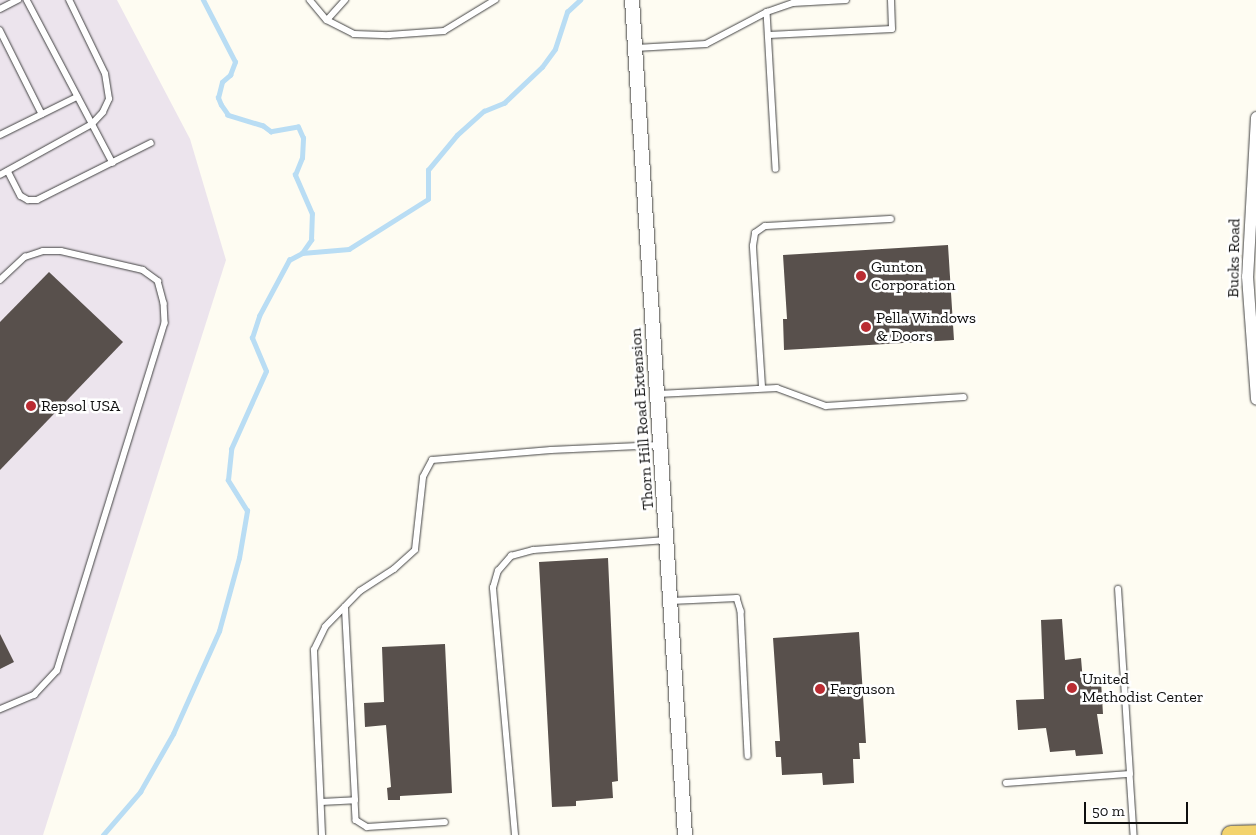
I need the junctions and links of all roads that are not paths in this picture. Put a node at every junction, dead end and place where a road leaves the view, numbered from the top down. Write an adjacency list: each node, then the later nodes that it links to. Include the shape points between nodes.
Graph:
1 (18, 0): 10 (lane)
2 (26, 0): 16 (lane)
3 (68, 0): 19 (lane, via 108,86 109,99)
4 (310, 0): 12 (lane)
5 (345, 0): 12 (lane)
6 (495, 0): 12 (lane, via 444,31 354,34)
7 (632, 0): 15 (street, Thorn Hill Road Extension)
8 (846, 0): 11 (lane, via 793,2)
9 (891, 0): 14 (lane, via 892,29)
10 (0, 9)
11 (767, 12): 14 (lane); 15 (lane, via 706,44)
12 (327, 20)
13 (0, 30): 17 (lane)
14 (769, 34): 23 (lane)
15 (636, 48): 30 (street, Thorn Hill Road Extension)
16 (77, 97): 17 (lane); 19 (lane)
17 (42, 114): 20 (lane)
18 (1256, 117): 29 (street, Bucks Road, via 1247,276)
19 (92, 124): 22 (lane); 24 (lane)
20 (0, 135)
21 (151, 143): 22 (lane)
22 (113, 163): 24 (lane, via 37,200 21,196)
23 (776, 169)
24 (8, 171): 25 (lane)
25 (0, 175)
26 (891, 219): 28 (lane, via 765,226 755,233 753,246)
27 (0, 280): 37 (lane, via 25,256 43,251 61,251 143,270 158,281 165,323 57,671 36,695)
28 (762, 387): 30 (lane); 31 (lane, via 788,391 826,406)
29 (1256, 392)
30 (658, 394): 32 (street, Thorn Hill Road Extension)
31 (964, 397)
32 (661, 445): 33 (street, Thorn Hill Road Extension); 36 (lane, via 432,460 423,477 415,550 394,569 360,591)
33 (668, 540): 35 (street, Thorn Hill Road Extension); 46 (lane, via 533,550 511,556 498,571 493,588)
34 (1118, 588): 39 (lane)
35 (671, 601): 38 (lane, via 737,598 741,611); 47 (street, Thorn Hill Road Extension)
36 (345, 607): 41 (lane); 42 (lane, via 325,628 314,650)
37 (0, 710)
38 (748, 756)
39 (1130, 774): 40 (lane); 48 (lane)
40 (1006, 783)
41 (355, 800): 42 (lane); 43 (lane, via 356,820 367,827)
42 (321, 802): 45 (lane)
43 (446, 822)
44 (1256, 834): 49 (main road)
45 (322, 835)
46 (515, 835)
47 (684, 835)
48 (1134, 835)
49 (1231, 835)

